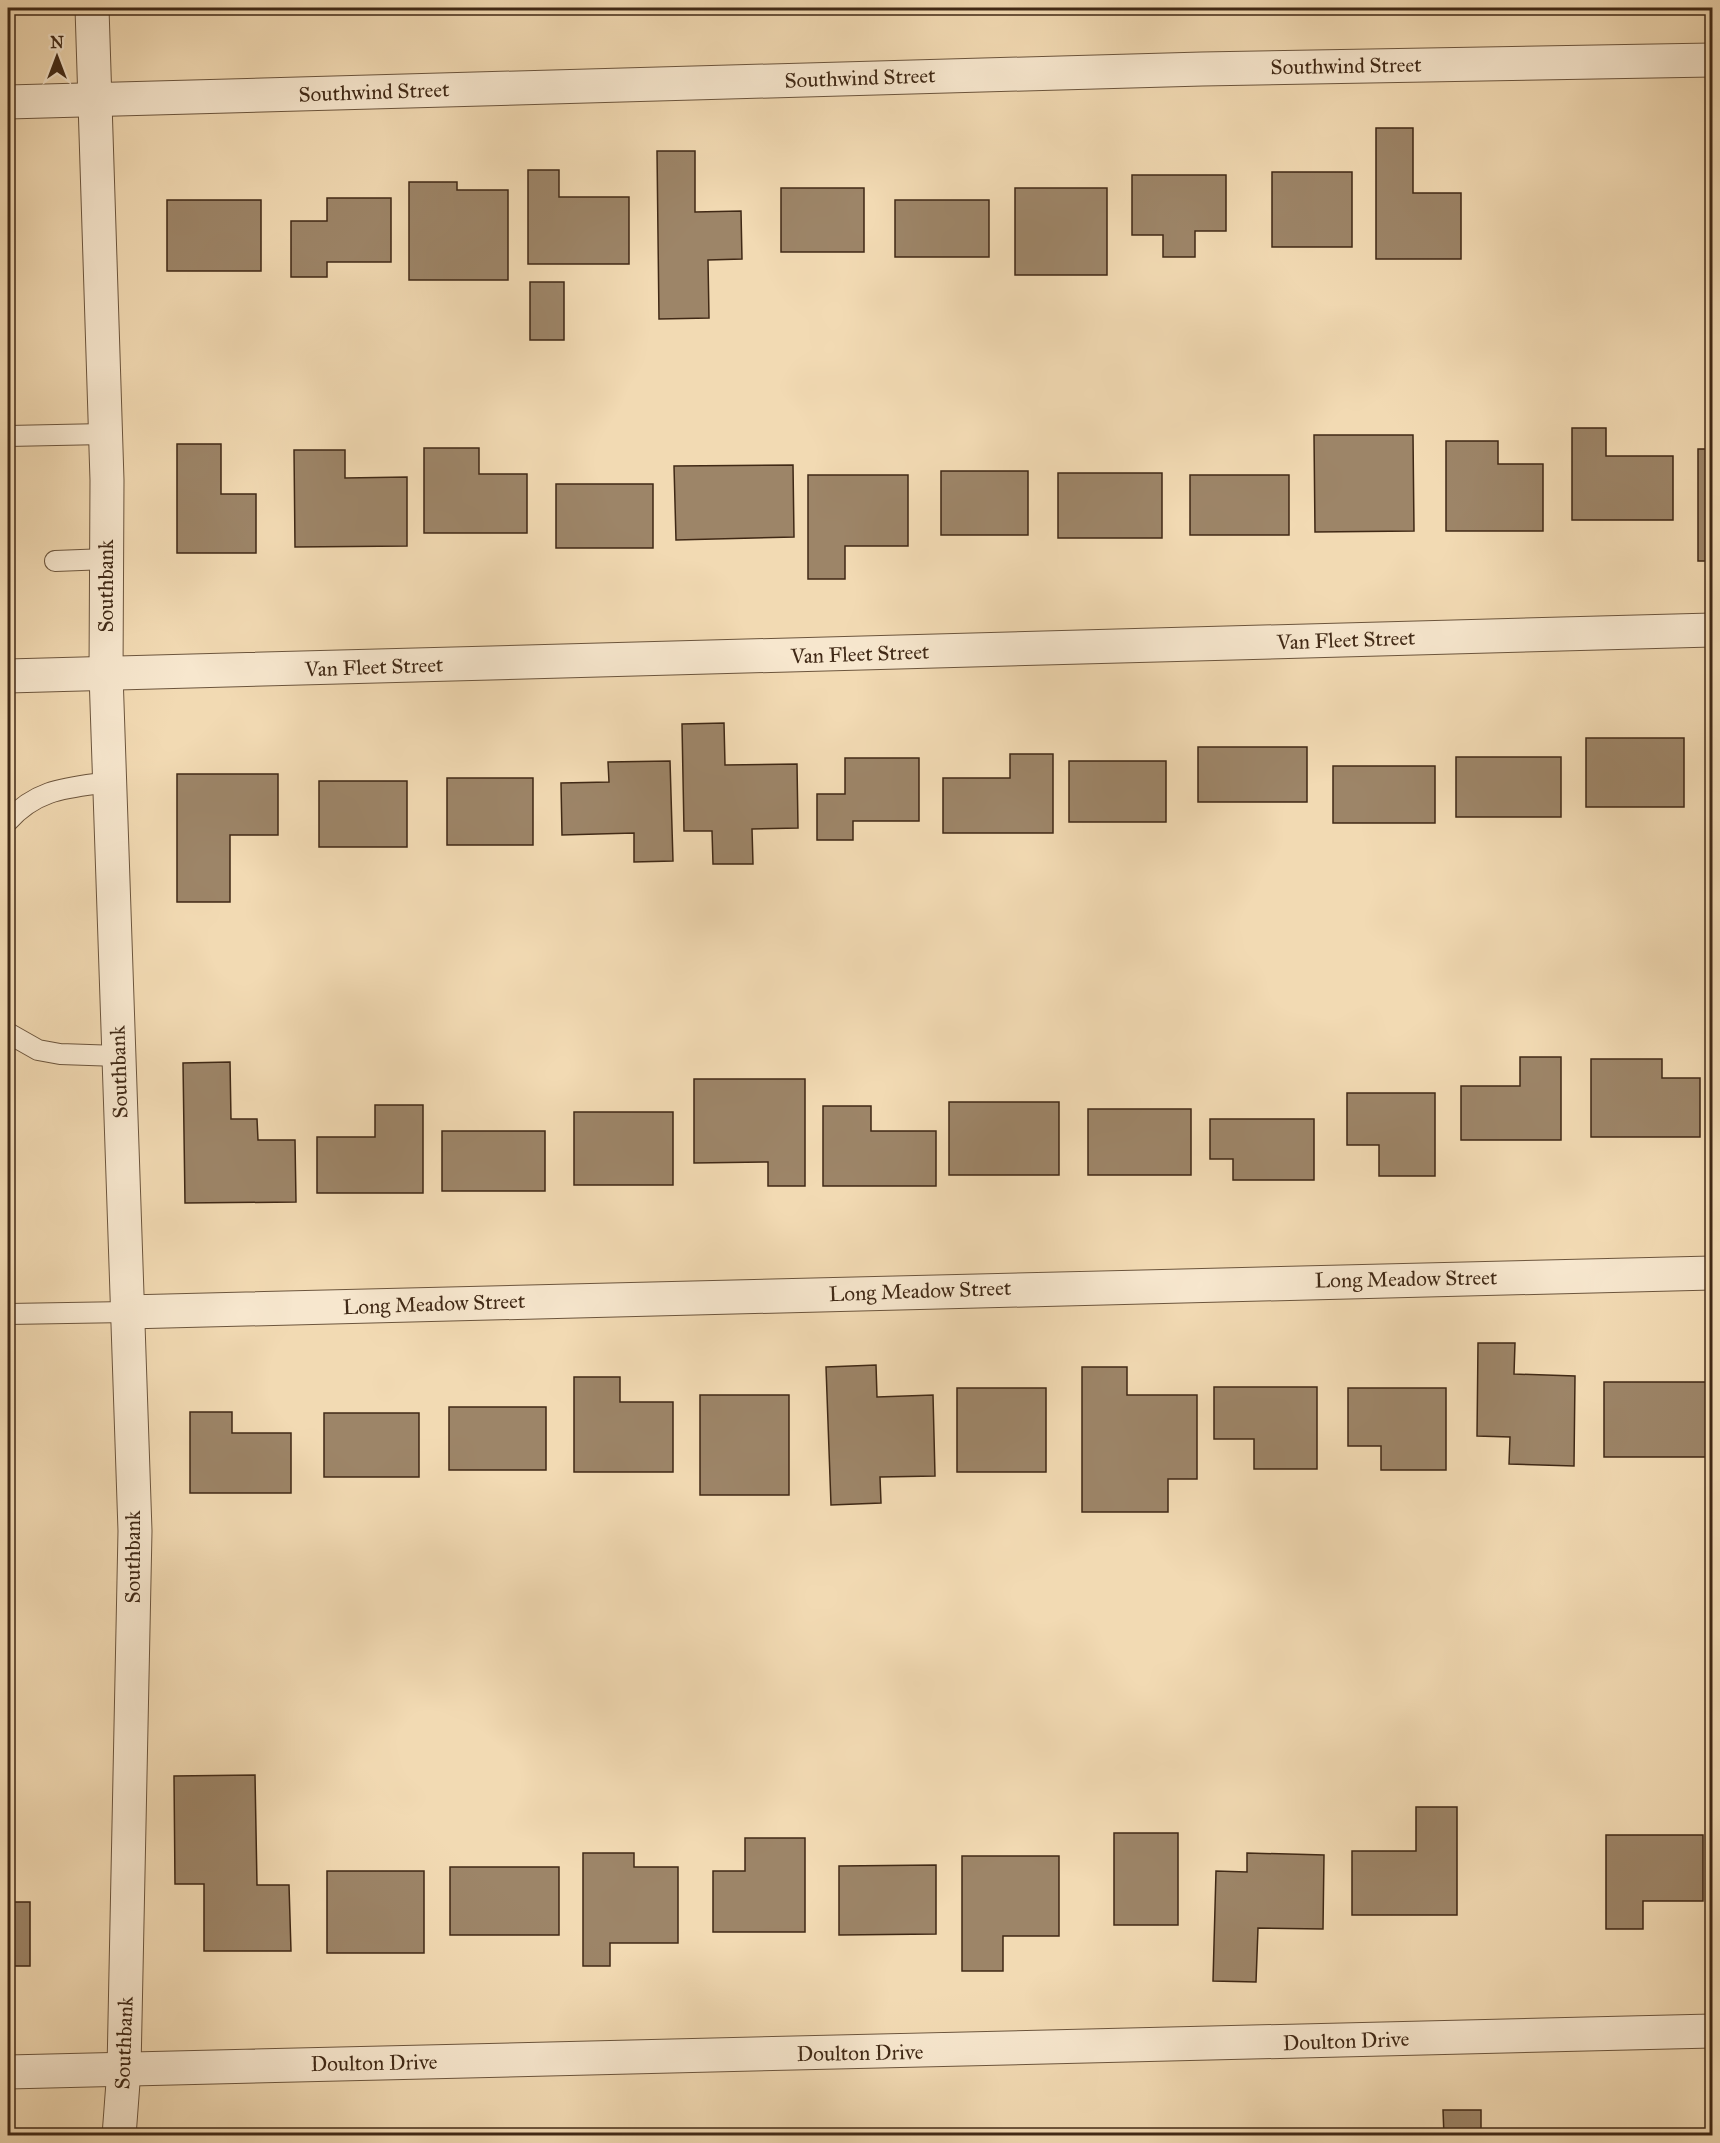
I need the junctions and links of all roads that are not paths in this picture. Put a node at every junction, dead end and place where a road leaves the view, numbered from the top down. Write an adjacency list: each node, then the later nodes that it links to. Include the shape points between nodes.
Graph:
1 (92, 8): 3 (street, Southbank)
2 (1713, 60): 3 (street, Southwind Street, via 1202,69)
3 (95, 99): 4 (street, Southwind Street); 5 (street, Southbank)
4 (8, 102)
5 (105, 434): 6 (lane); 7 (street, Southbank)
6 (8, 436)
7 (107, 559): 8 (lane); 10 (street, Southbank)
8 (55, 561)
9 (1713, 630): 10 (street, Van Fleet Street)
10 (106, 674): 11 (street, Van Fleet Street); 12 (street, Southbank)
11 (8, 676)
12 (110, 782): 13 (lane, via 48,792 19,808); 15 (street, Southbank)
13 (8, 821)
14 (8, 1033): 15 (lane, via 38,1050)
15 (118, 1056): 17 (street, Southbank)
16 (1713, 1272): 17 (street, Long Meadow Street)
17 (127, 1312): 18 (lane); 20 (street, Southbank, via 135,1531)
18 (8, 1314)
19 (1713, 2031): 20 (street, Doulton Drive)
20 (124, 2069): 21 (street, Doulton Drive); 22 (street, Southbank)
21 (8, 2072)
22 (119, 2136)

